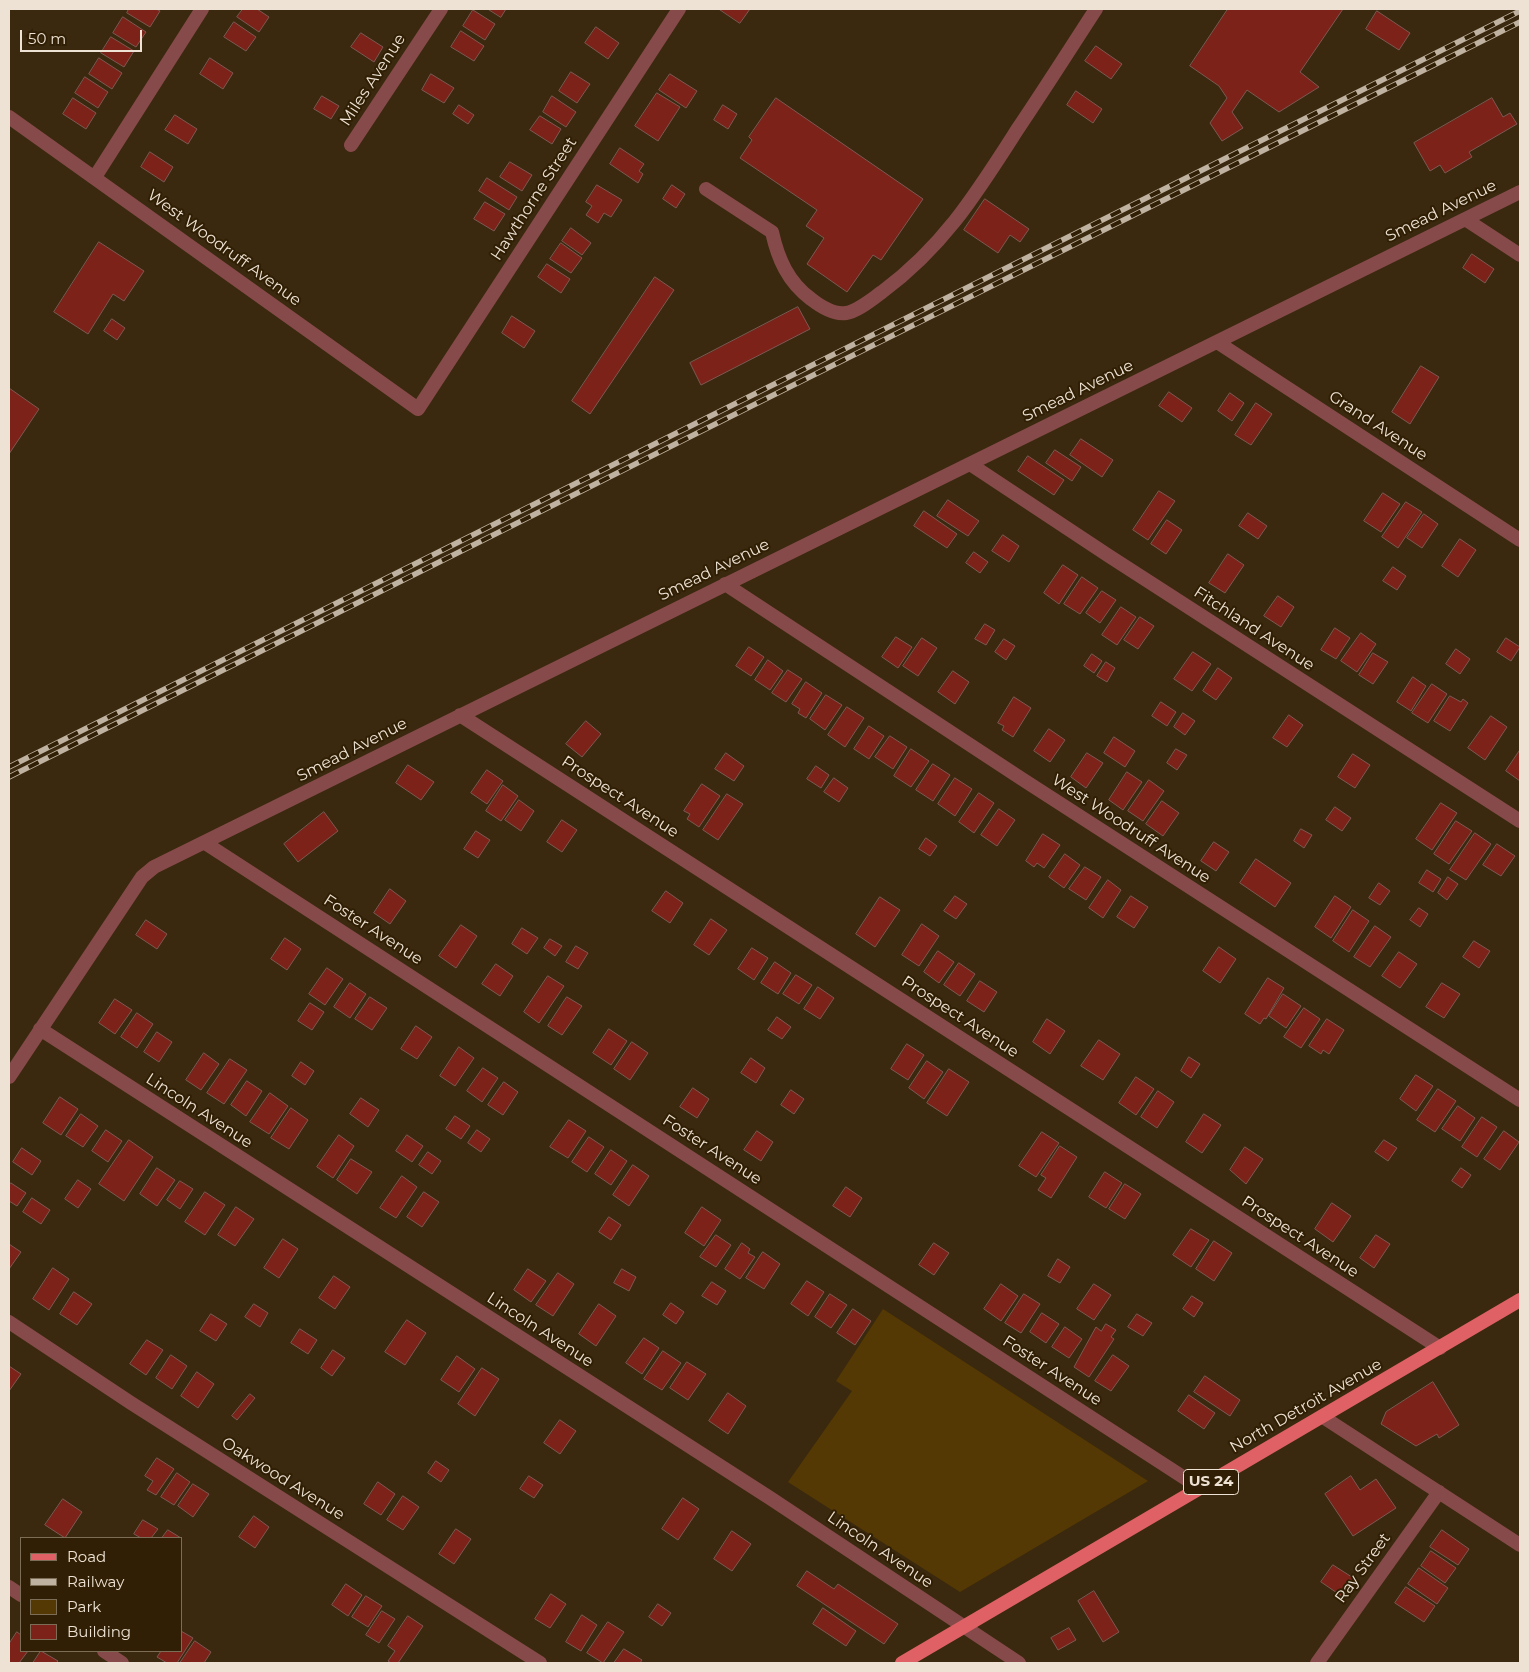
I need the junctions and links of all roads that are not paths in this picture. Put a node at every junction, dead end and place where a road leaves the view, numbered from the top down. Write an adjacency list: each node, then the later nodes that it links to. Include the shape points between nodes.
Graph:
1 (202, 9): 7 (street)
2 (441, 9): 6 (street, Miles Avenue)
3 (679, 9): 13 (street, Hawthorne Street)
4 (1096, 9): 8 (street, via 962,215 926,256 869,302 845,313 822,308 804,294 785,272 772,232)
5 (9, 118): 7 (street, West Woodruff Avenue)
6 (351, 145)
7 (95, 177): 13 (street, West Woodruff Avenue)
8 (706, 189)
9 (1520, 192): 10 (street, Smead Avenue)
10 (1465, 219): 11 (street); 12 (street, Smead Avenue)
11 (1520, 255)
12 (1216, 342): 14 (street, Smead Avenue); 15 (street, Grand Avenue)
13 (418, 409)
14 (970, 464): 16 (street, Smead Avenue); 18 (street, Fitchland Avenue)
15 (1520, 540)
16 (725, 584): 17 (street, Smead Avenue); 22 (street, West Woodruff Avenue)
17 (460, 715): 19 (street, Smead Avenue); 25 (street, Prospect Avenue)
18 (1520, 822)
19 (206, 843): 20 (street, Smead Avenue, via 142,877); 27 (street, Foster Avenue)
20 (40, 1030): 21 (street, Smead Avenue); 32 (street, Lincoln Avenue, via 770,1498)
21 (9, 1077)
22 (1520, 1100)
23 (1520, 1300): 25 (main road, North Detroit Avenue / US 24)
24 (9, 1322): 35 (street, Oakwood Avenue)
25 (1440, 1348): 26 (main road, North Detroit Avenue / US 24)
26 (1323, 1417): 27 (main road, North Detroit Avenue / US 24); 28 (street)
27 (1200, 1488): 32 (main road, North Detroit Avenue / US 24)
28 (1439, 1492): 29 (street); 38 (street, Ray Street)
29 (1520, 1545)
30 (9, 1587): 31 (street)
31 (20, 1594)
32 (963, 1626): 36 (main road, North Detroit Avenue / US 24); 37 (street, Lincoln Avenue)
33 (106, 1652): 34 (street)
34 (122, 1663)
35 (540, 1663)
36 (902, 1663)
37 (1019, 1663)
38 (1317, 1663)

